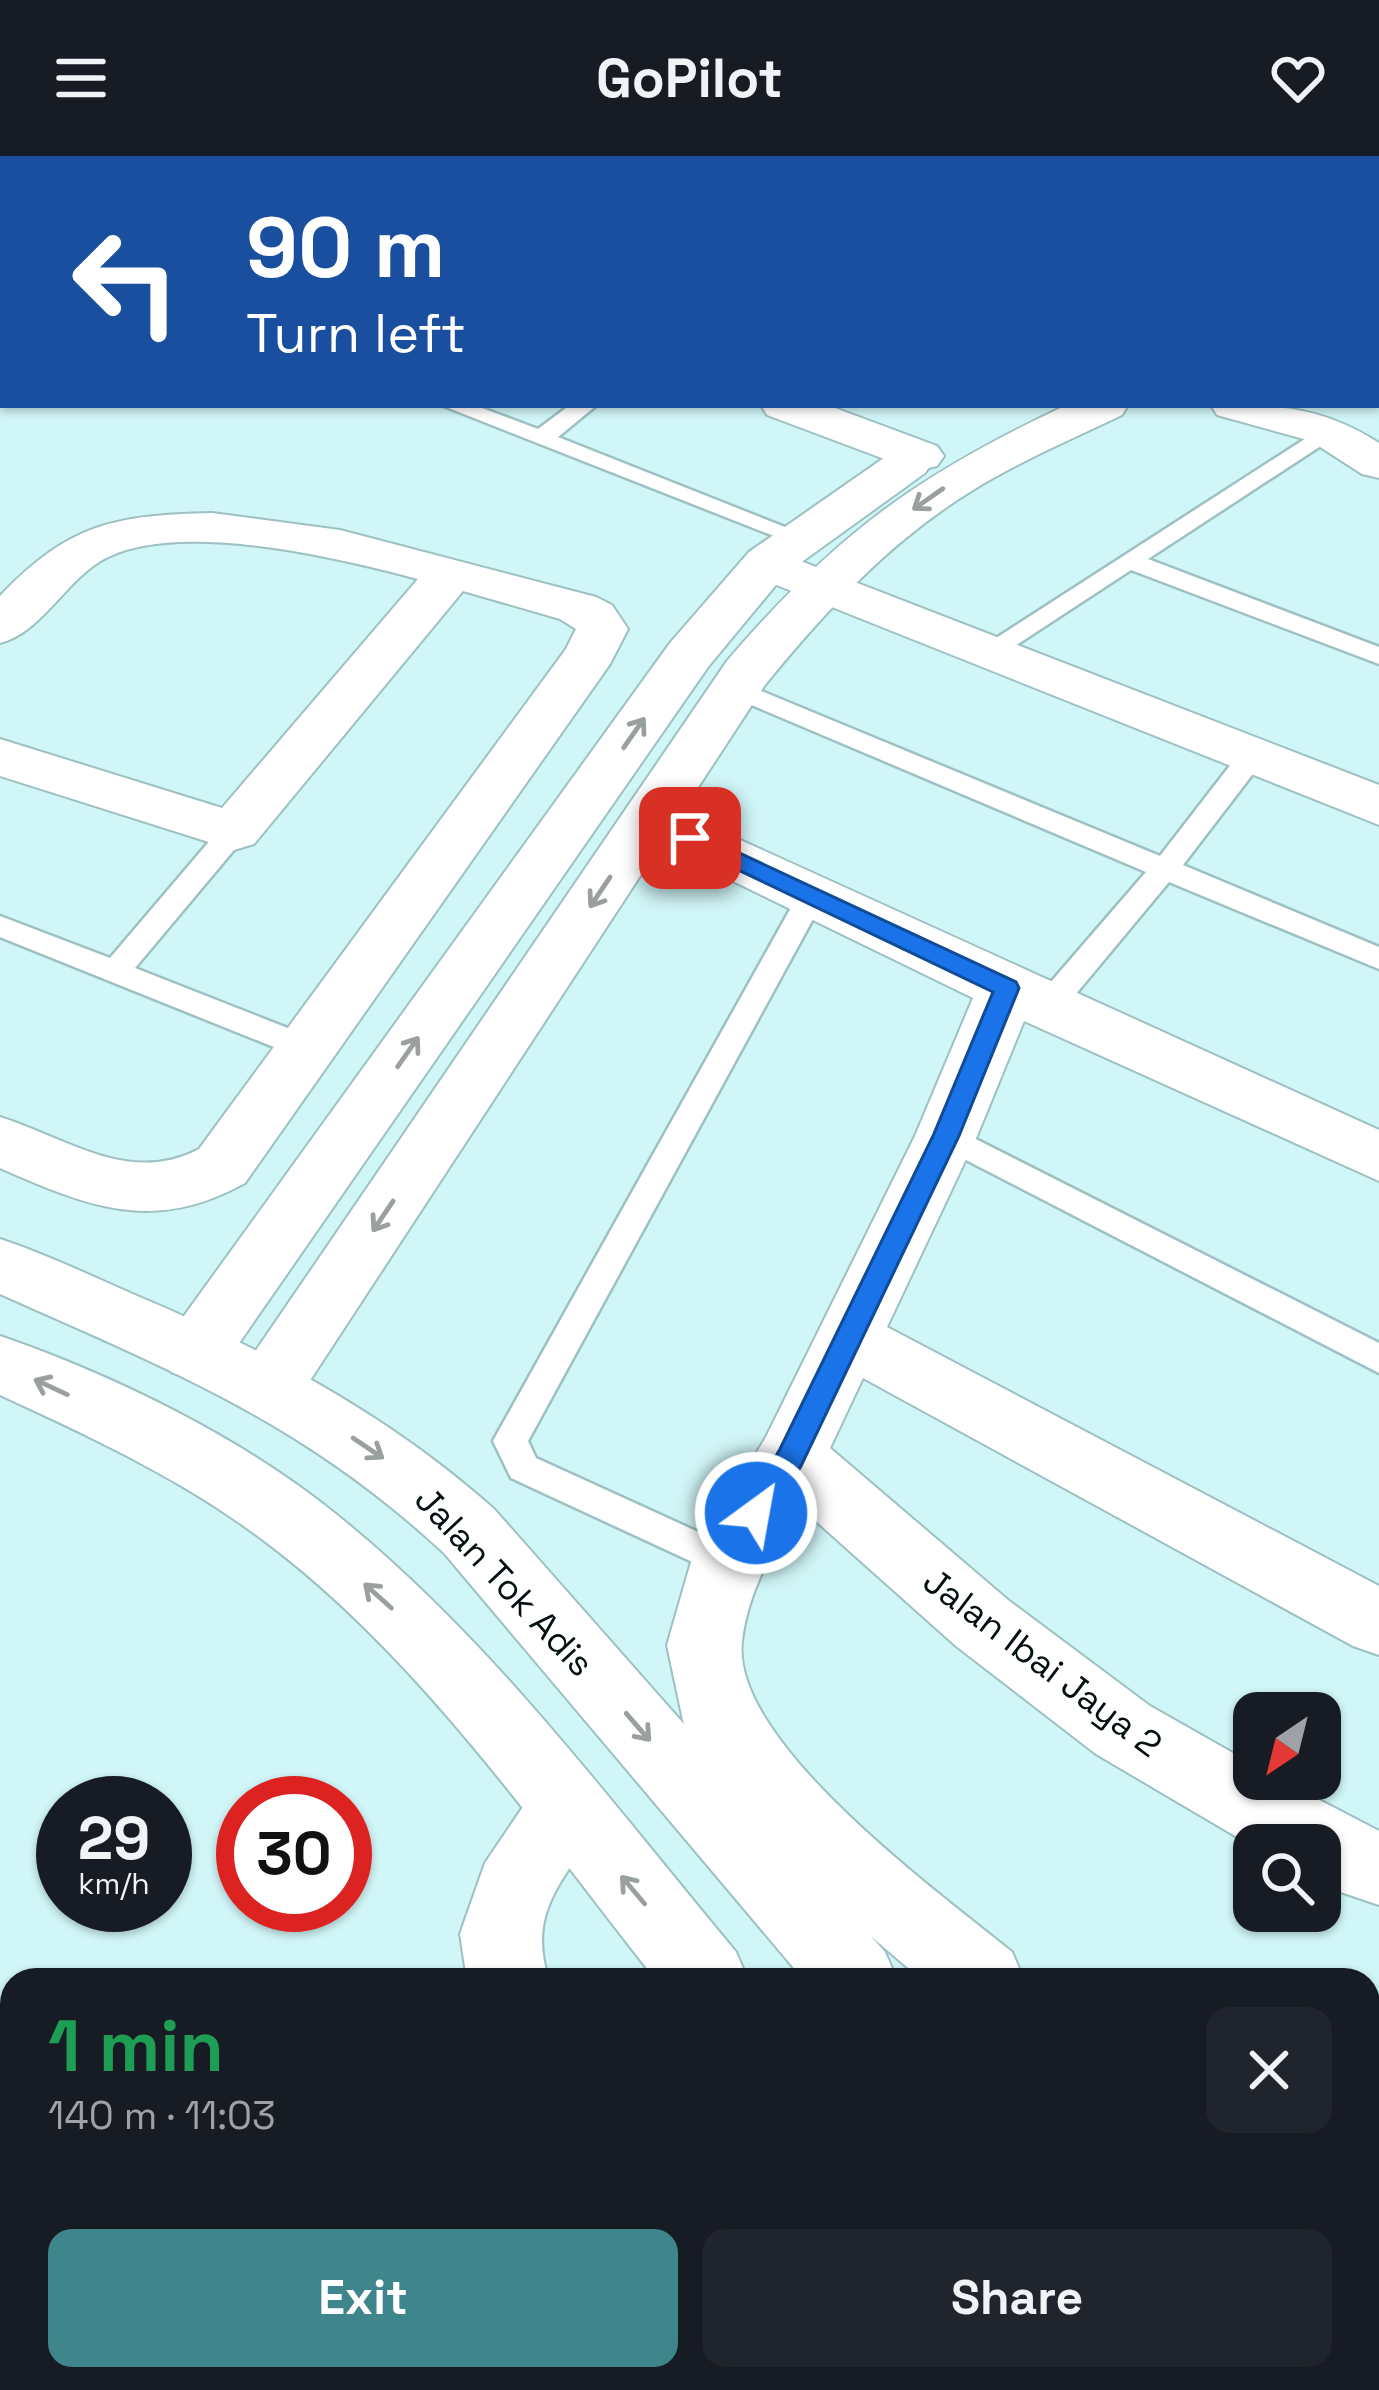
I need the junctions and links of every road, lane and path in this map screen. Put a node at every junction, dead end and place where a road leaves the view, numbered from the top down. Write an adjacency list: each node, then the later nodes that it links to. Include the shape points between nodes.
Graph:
1 (461, 408): 8 (lane)
2 (581, 408): 8 (lane)
3 (792, 408): 9 (street)
4 (1018, 408): 9 (street)
5 (1100, 408): 14 (street, one-way to 14, via 932,494)
6 (1253, 408): 7 (street)
7 (1318, 418): 10 (street); 12 (lane)
8 (541, 439): 11 (lane)
9 (920, 456): 11 (street)
10 (1379, 464)
11 (783, 550): 14 (street); 36 (street, one-way to 11, via 689,655)
12 (1128, 560): 16 (lane); 17 (lane)
13 (451, 574): 15 (street, via 234,527 130,532 68,561); 23 (street); 30 (street, via 578,608 602,629)
14 (826, 586): 16 (street); 18 (street)
15 (0, 627)
16 (989, 651): 19 (street)
17 (1379, 656)
18 (736, 688): 22 (street); 24 (lane)
19 (1252, 756): 21 (street); 24 (lane)
20 (0, 757): 23 (street)
21 (1379, 806)
22 (650, 818): 25 (street); 39 (street, one-way to 39)
23 (234, 831): 28 (lane)
24 (1167, 866): 27 (lane); 29 (lane)
25 (811, 897): 29 (street); 40 (lane, via 510,1441 523,1468)
26 (0, 926): 28 (lane)
27 (1379, 959)
28 (115, 972): 30 (lane)
29 (1028, 997): 31 (street); 33 (street)
30 (307, 1048): 32 (street, via 222,1166 195,1185 122,1189)
31 (946, 1136): 35 (street); 37 (lane)
32 (0, 1141)
33 (1379, 1157)
34 (0, 1265): 36 (street, Jalan Tok Adis)
35 (848, 1338): 40 (street); 41 (street)
36 (195, 1353): 39 (street, Jalan Tok Adis)
37 (1379, 1359)
38 (0, 1364): 42 (street, one-way to 38, via 422,1635 309,1534 156,1437)
39 (268, 1388): 46 (street, Jalan Tok Adis, one-way to 46, via 369,1447 469,1531)
40 (758, 1511): 43 (street, Jalan Ibai Jaya 2, via 982,1623 1123,1730 1339,1855); 47 (street, via 704,1645 722,1725 816,1839)
41 (1371, 1619)
42 (566, 1809): 44 (street, via 501,1919); 45 (street, one-way to 42)
43 (1379, 1868)
44 (502, 1968)
45 (697, 1968)
46 (846, 1968)
47 (969, 1968)

